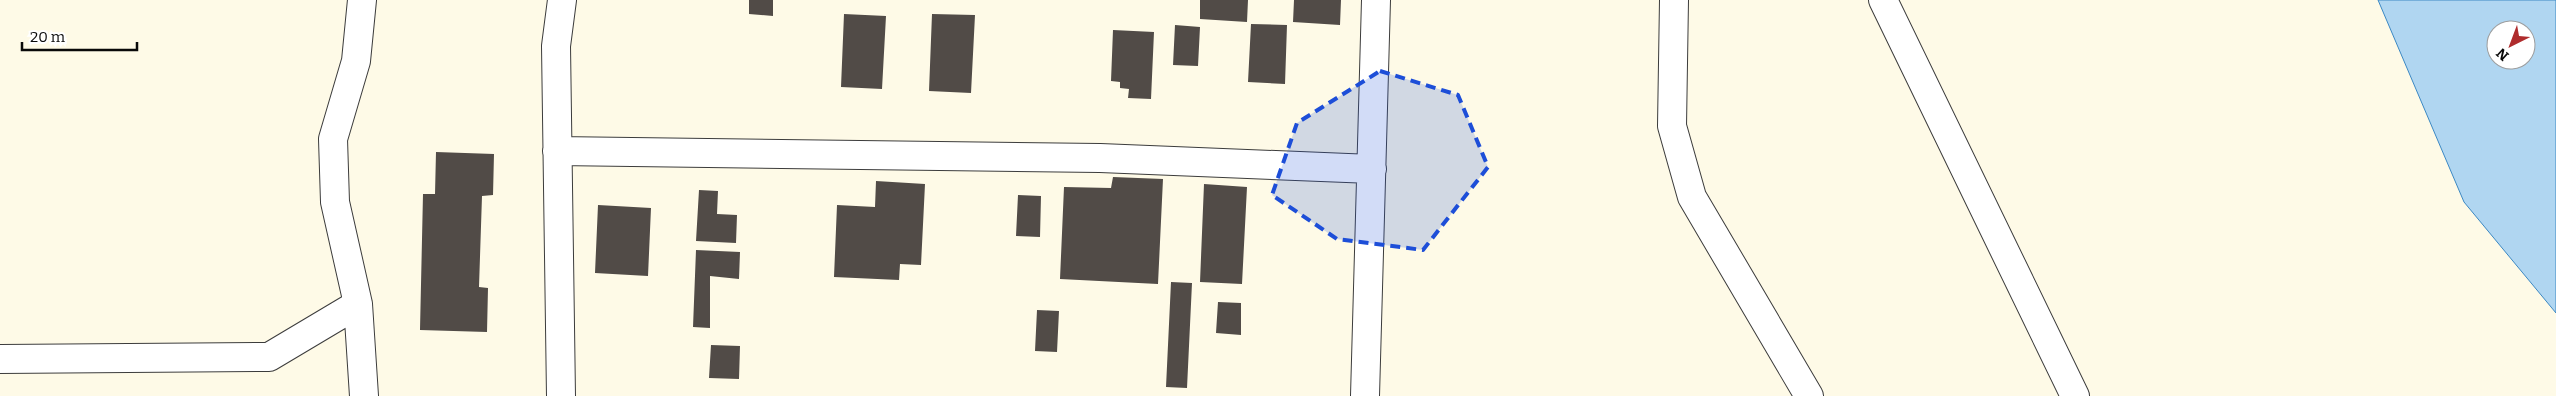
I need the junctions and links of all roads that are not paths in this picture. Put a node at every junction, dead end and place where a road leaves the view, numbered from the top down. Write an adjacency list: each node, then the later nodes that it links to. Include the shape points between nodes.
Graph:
1 (362, 0): 8 (street, via 356,61 333,140 335,202)
2 (562, 0): 6 (street, via 556,46)
3 (1376, 0): 7 (street)
4 (1674, 0): 13 (street, via 1672,126 1692,197)
5 (1883, 0): 14 (street)
6 (557, 151): 7 (street, via 1100,158); 11 (street)
7 (1372, 169): 12 (street)
8 (358, 304): 9 (street, via 269,357); 10 (street)
9 (0, 359)
10 (364, 396)
11 (561, 396)
12 (1365, 396)
13 (1809, 396)
14 (2075, 396)

